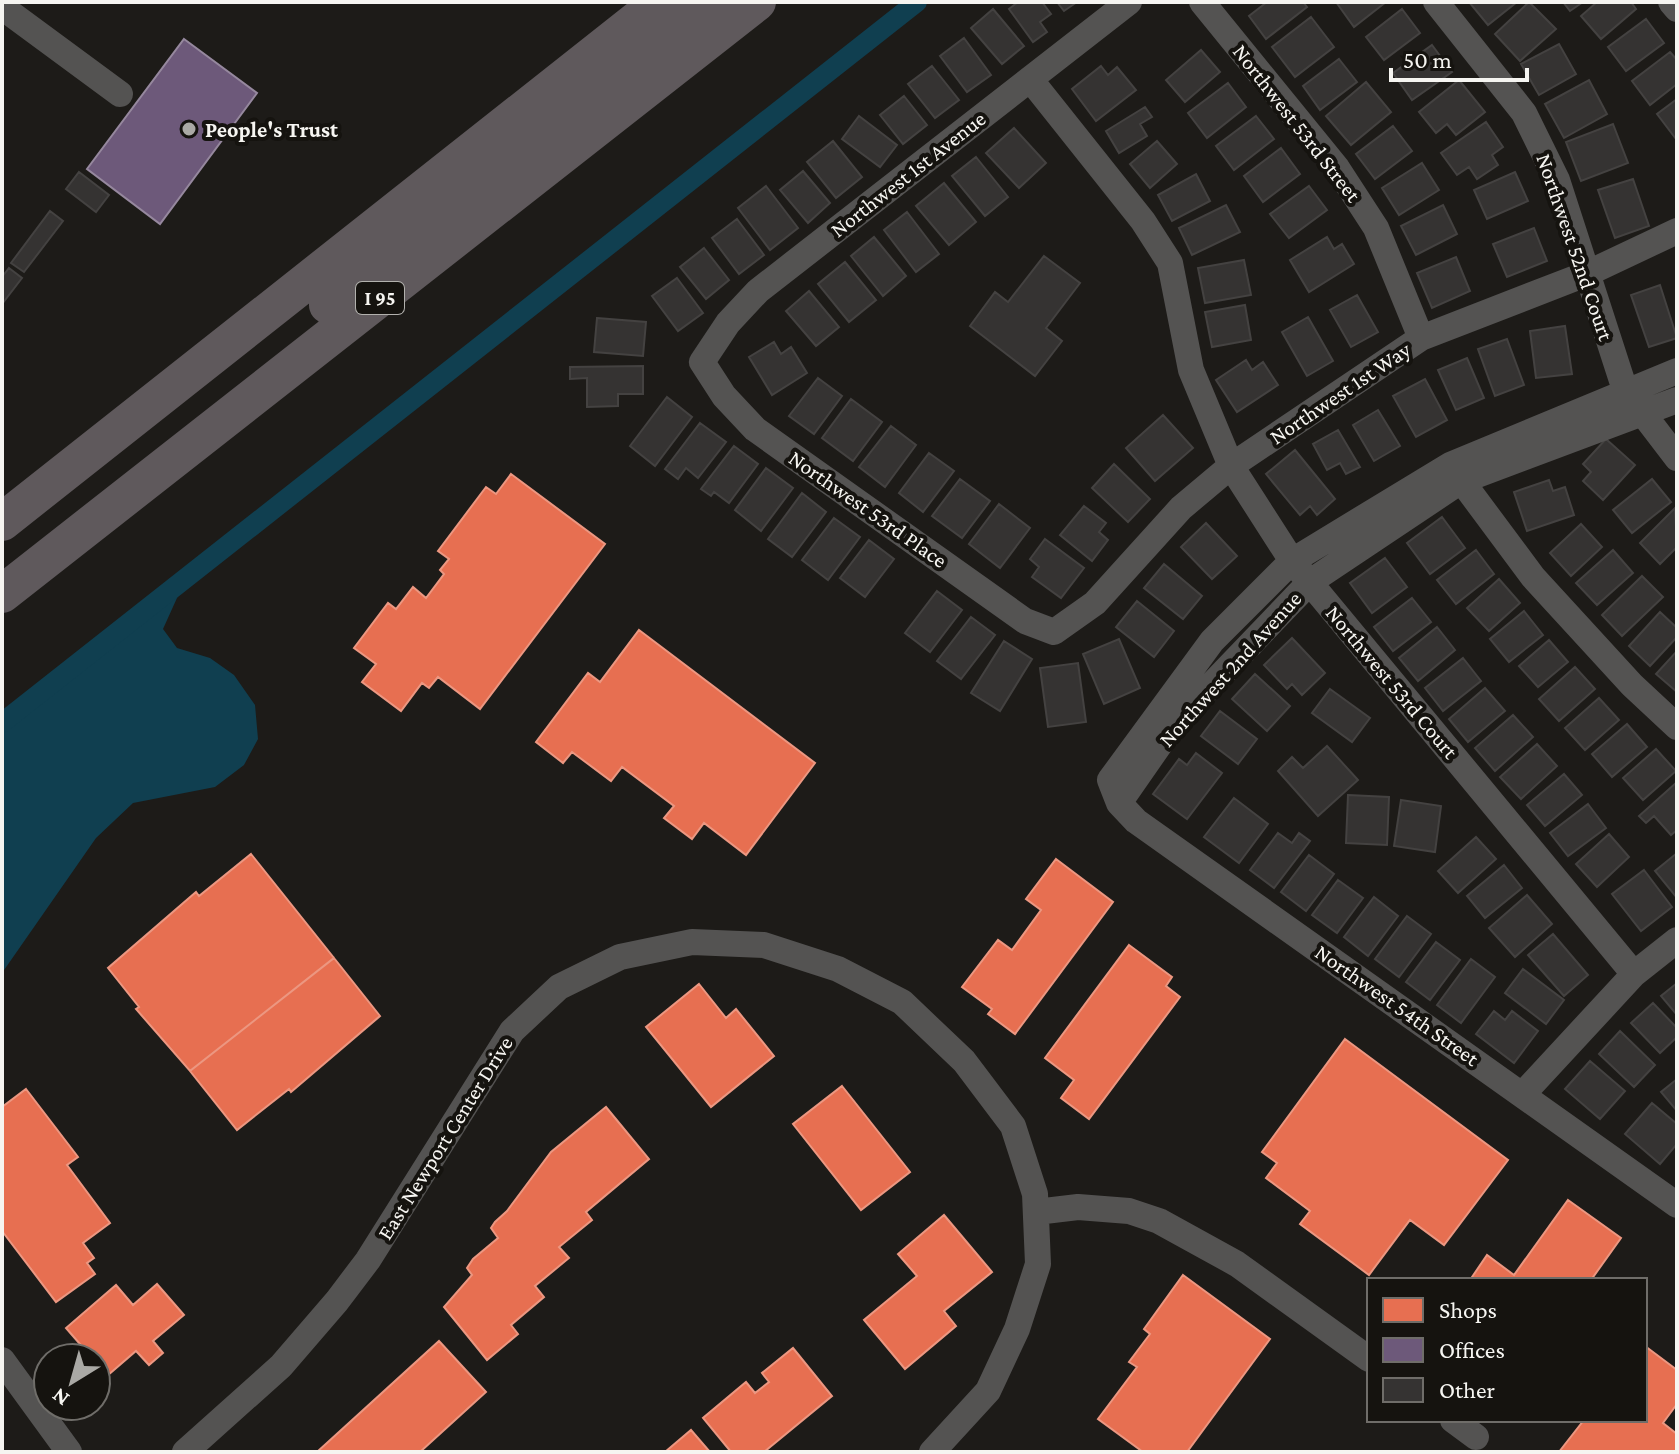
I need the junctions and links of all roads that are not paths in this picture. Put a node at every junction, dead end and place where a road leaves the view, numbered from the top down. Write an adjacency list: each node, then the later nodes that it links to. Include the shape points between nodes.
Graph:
1 (623, 2): 24 (highway)
2 (660, 2): 25 (highway)
3 (711, 2): 27 (highway)
4 (757, 2): 29 (highway, I 95)
5 (1129, 2): 11 (street, Northwest 1st Avenue)
6 (1202, 2): 15 (street, Northwest 53rd Street, via 1337,168 1376,228)
7 (1436, 2): 14 (street, Northwest 52nd Court, via 1524,113 1557,180)
8 (1671, 2): 10 (street)
9 (2, 7): 12 (street)
10 (1677, 9)
11 (1030, 79): 16 (street, Northwest 1st Avenue, via 758,291); 22 (street, Northwest 53rd Court, via 1170,263 1191,370)
12 (120, 94)
13 (1677, 231): 14 (street, Northwest 1st Way)
14 (1586, 274): 15 (street, Northwest 1st Way); 18 (street, Northwest 52nd Court)
15 (1421, 338): 22 (street, Northwest 1st Way)
16 (702, 362): 30 (street, Northwest 53rd Place, via 755,429 1025,621)
17 (1677, 371): 18 (street, Northwest 2nd Avenue)
18 (1625, 390): 20 (street, Northwest 52nd Court); 23 (street, Northwest 2nd Avenue)
19 (1677, 400): 20 (street, Northwest 2nd Avenue)
20 (1643, 414): 21 (street, Northwest 52nd Court); 23 (street, Northwest 2nd Avenue)
21 (1677, 458)
22 (1231, 466): 26 (street, Northwest 53rd Court); 30 (street, Northwest 1st Way, via 1181,508 1095,603)
23 (1456, 473): 26 (street, Northwest 2nd Avenue); 28 (street, Northwest 2nd Avenue); 31 (street, via 1533,577)
24 (2, 492)
25 (2, 522)
26 (1292, 561): 28 (street, Northwest 53rd Court); 32 (street, Northwest 2nd Avenue, via 1212,641 1110,780)
27 (2, 562)
28 (1310, 582): 32 (street, Northwest 2nd Avenue, via 1174,724); 34 (street, Northwest 53rd Court)
29 (2, 594)
30 (1054, 632)
31 (1677, 727)
32 (1119, 803): 35 (street, Northwest 54th Street, via 1136,821)
33 (1677, 940): 34 (street)
34 (1634, 974): 35 (street)
35 (1523, 1094): 36 (street, Northwest 54th Street)
36 (1676, 1203)
37 (1036, 1212): 38 (street, via 1078,1207 1129,1211 1159,1221 1237,1264); 43 (street, East Newport Center Drive, via 1013,1126 964,1061 902,1002 838,969 764,945 692,942 620,957 559,987 512,1031 337,1301 281,1366); 44 (street, East Newport Center Drive, via 1038,1264 1017,1329 988,1391)
38 (1367, 1358)
39 (2, 1360): 42 (street)
40 (1456, 1422): 41 (street)
41 (1476, 1437)
42 (69, 1452)
43 (185, 1452)
44 (932, 1452)

